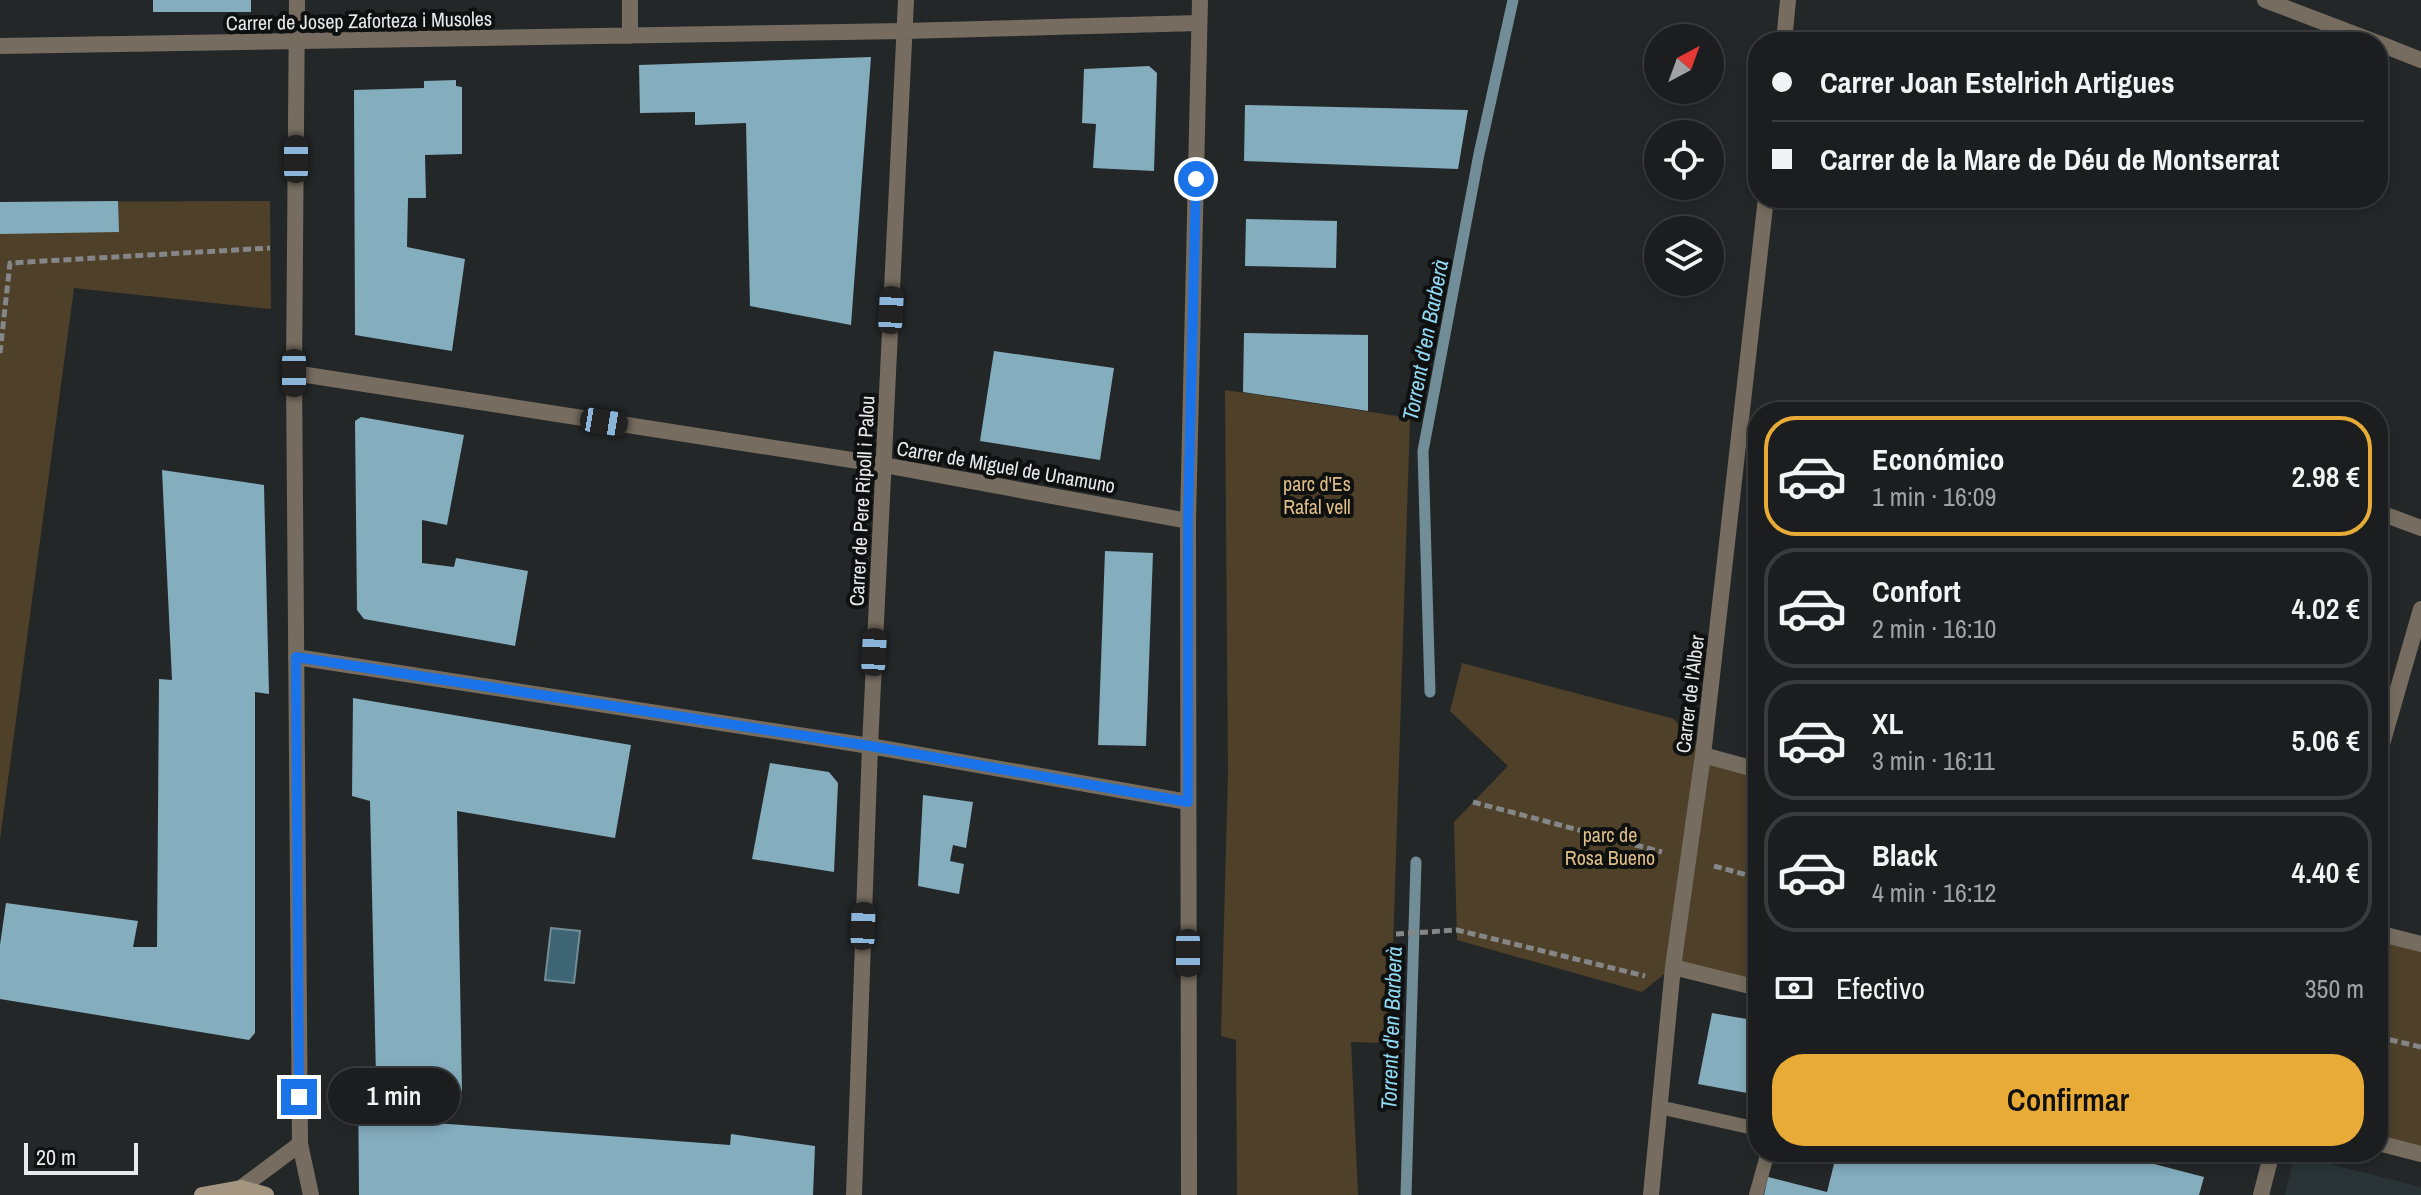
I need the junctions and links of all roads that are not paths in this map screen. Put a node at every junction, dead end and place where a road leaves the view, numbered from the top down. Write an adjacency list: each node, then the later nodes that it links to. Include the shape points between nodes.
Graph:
1 (297, 0): 12 (street)
2 (630, 0): 11 (street)
3 (906, 0): 8 (street, Carrer de Pere Ripoll i Palou)
4 (1200, 0): 7 (street)
5 (1788, 0): 9 (street)
6 (2265, 0): 10 (street)
7 (1199, 23): 8 (street, Carrer de Josep Zaforteza i Musoles); 20 (street)
8 (905, 31): 11 (street, Carrer de Josep Zaforteza i Musoles); 18 (street, Carrer de Pere Ripoll i Palou)
9 (1785, 32)
10 (2348, 32)
11 (630, 36): 12 (street, Carrer de Josep Zaforteza i Musoles)
12 (297, 43): 13 (street, Carrer de Josep Zaforteza i Musoles); 17 (street)
13 (0, 46)
14 (2388, 48): 15 (street)
15 (2421, 60)
16 (1765, 208): 26 (street, Carrer de l'Àlber)
17 (294, 373): 18 (street, Carrer de Miguel de Unamuno); 23 (street)
18 (884, 465): 20 (street, Carrer de Miguel de Unamuno); 25 (street, Carrer de Pere Ripoll i Palou)
19 (2388, 516): 21 (street)
20 (1188, 521): 28 (street)
21 (2421, 528)
22 (2421, 609): 24 (street)
23 (296, 657): 25 (street); 35 (street)
24 (2388, 723)
25 (870, 746): 28 (street); 44 (street, Carrer de Pere Ripoll i Palou)
26 (1703, 755): 27 (street); 31 (street, Carrer de l'Àlber)
27 (1748, 767)
28 (1188, 802): 45 (street)
29 (2388, 936): 30 (street)
30 (2421, 944)
31 (1672, 975): 32 (street); 33 (street, Carrer de l'Àlber)
32 (1748, 986)
33 (1659, 1107): 34 (lane); 46 (street, Carrer de l'Àlber)
34 (1748, 1127)
35 (300, 1144): 40 (street); 43 (street)
36 (2388, 1146): 37 (street)
37 (2421, 1154)
38 (1765, 1162): 47 (lane)
39 (2269, 1162): 48 (street)
40 (241, 1188): 41 (street); 42 (street)
41 (202, 1195)
42 (266, 1195)
43 (311, 1195)
44 (854, 1195)
45 (1189, 1195)
46 (1651, 1195)
47 (1756, 1195)
48 (2261, 1195)

